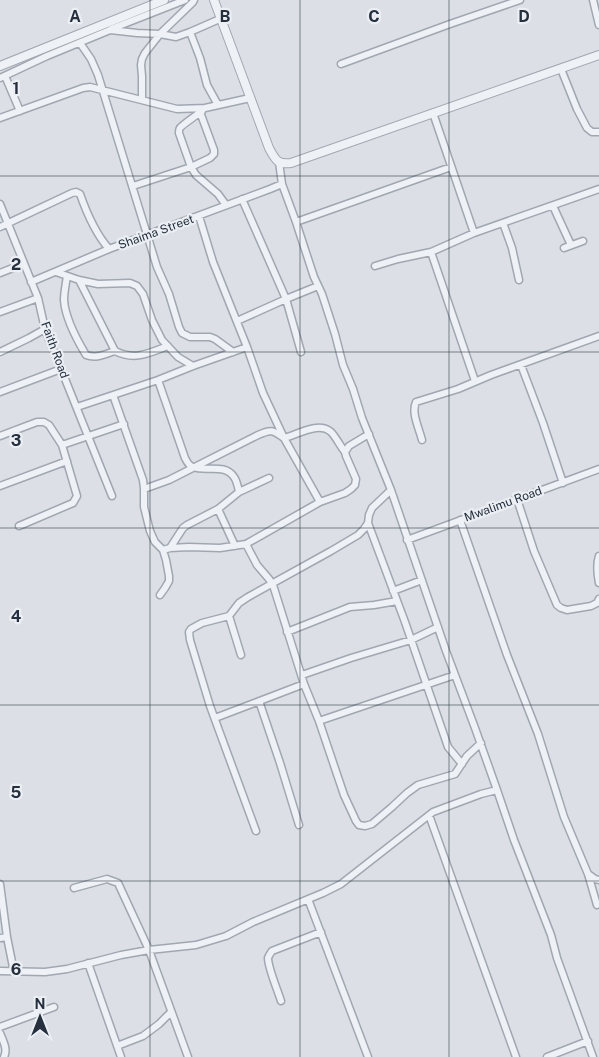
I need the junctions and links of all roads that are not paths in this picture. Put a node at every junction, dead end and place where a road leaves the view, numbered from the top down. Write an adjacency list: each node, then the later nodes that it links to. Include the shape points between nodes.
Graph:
1 (164, 0): 15 (street)
2 (185, 0): 9 (street)
3 (194, 0): 11 (street)
4 (214, 0): 7 (street)
5 (520, 0): 14 (street)
6 (593, 0): 8 (street)
7 (222, 18): 10 (street); 19 (street)
8 (599, 25)
9 (110, 30): 11 (street); 12 (street)
10 (190, 32): 11 (street, via 176,37); 21 (street, via 207,85)
11 (160, 34): 20 (street, via 142,59)
12 (80, 42): 17 (street); 18 (street, via 91,59)
13 (599, 55): 16 (street)
14 (341, 64)
15 (0, 65)
16 (561, 68): 24 (street); 26 (street, via 587,128)
17 (3, 77): 23 (street)
18 (102, 90): 20 (street); 23 (street, via 83,88); 31 (street)
19 (250, 98): 21 (street); 27 (street, via 269,148)
20 (142, 100): 22 (street)
21 (218, 105): 22 (street)
22 (202, 110): 28 (street, via 179,129); 28 (street, via 214,154)
23 (20, 111): 25 (street)
24 (433, 113): 27 (street, via 291,163); 29 (street)
25 (0, 118)
26 (599, 132)
27 (279, 162): 30 (street)
28 (191, 167): 31 (street); 35 (street)
29 (451, 167): 38 (street); 42 (street)
30 (282, 184): 33 (street, Shaima Street); 38 (street)
31 (132, 186): 43 (street)
32 (599, 189): 36 (street)
33 (242, 199): 35 (street, Shaima Street); 59 (street)
34 (0, 204): 40 (street, Faith Road)
35 (226, 205): 37 (street, Shaima Street)
36 (553, 206): 39 (street); 45 (street)
37 (199, 216): 43 (street, Shaima Street); 61 (street)
38 (296, 222): 57 (street)
39 (503, 223): 42 (street); 55 (street)
40 (7, 224): 41 (street); 47 (street, via 76,192); 49 (street, Faith Road)
41 (0, 227)
42 (474, 233): 48 (street)
43 (148, 234): 47 (street, Shaima Street); 68 (street, via 182,333 215,339)
44 (583, 241): 45 (street)
45 (571, 246): 46 (street)
46 (564, 248)
47 (109, 249): 51 (street, Shaima Street)
48 (431, 252): 50 (street); 74 (street)
49 (23, 264): 52 (street); 56 (street, Faith Road)
50 (375, 266)
51 (56, 272): 53 (street); 56 (street, Shaima Street)
52 (0, 273)
53 (67, 276): 54 (street); 66 (street, via 64,301 71,325 86,355 98,357)
54 (80, 280): 64 (street, via 137,286 162,340); 66 (street)
55 (519, 280)
56 (31, 282): 58 (street, Faith Road)
57 (318, 286): 59 (street); 79 (street)
58 (38, 298): 60 (street); 62 (street, Faith Road)
59 (286, 299): 61 (street); 69 (street)
60 (0, 312)
61 (237, 321): 65 (street)
62 (45, 329): 67 (street); 72 (street, Faith Road)
63 (599, 336): 70 (street)
64 (168, 346): 66 (street, via 136,357); 71 (street)
65 (247, 347): 68 (street); 82 (street, via 263,393)
66 (115, 351)
67 (0, 352)
68 (232, 352): 71 (street)
69 (301, 352)
70 (521, 364): 74 (street); 90 (street)
71 (193, 366): 73 (street)
72 (61, 369): 75 (street); 77 (street, Faith Road)
73 (158, 380): 76 (street); 87 (street, via 185,458)
74 (475, 381): 83 (street, via 416,402 414,412)
75 (0, 392)
76 (113, 395): 77 (street); 78 (street)
77 (77, 407): 81 (street, Faith Road)
78 (124, 424): 81 (street); 92 (street)
79 (369, 434): 85 (street); 93 (street)
80 (0, 436): 84 (street, via 44,422)
81 (89, 436): 84 (street); 95 (street, Faith Road)
82 (284, 438): 85 (street, via 308,430 328,430); 87 (street, via 273,431 264,432); 97 (street)
83 (422, 440)
84 (62, 445): 86 (street)
85 (345, 452): 97 (street, via 356,484 345,493)
86 (66, 461): 91 (street); 101 (street, via 77,496 73,503)
87 (193, 467): 92 (street); 94 (street, via 229,472 234,476)
88 (599, 469): 90 (street, Mwalimu Road)
89 (269, 478): 94 (street)
90 (563, 483): 96 (street, Mwalimu Road)
91 (0, 486)
92 (144, 489): 106 (street, via 144,507 150,531)
93 (391, 490): 100 (street, via 372,508); 102 (street)
94 (239, 492): 98 (street)
95 (112, 496)
96 (517, 500): 99 (street, Mwalimu Road); 114 (street, via 557,605 567,610)
97 (320, 502): 103 (street)
98 (218, 509): 104 (street); 105 (street, via 183,528)
99 (460, 520): 102 (street, Mwalimu Road); 133 (street, via 538,734 564,817)
100 (368, 523): 109 (street, via 358,535); 111 (street)
101 (19, 526)
102 (407, 540): 108 (street)
103 (246, 544): 104 (street); 109 (street)
104 (235, 546): 105 (street)
105 (170, 548): 106 (street)
106 (163, 550): 112 (street, via 169,581)
107 (599, 556): 110 (street)
108 (422, 580): 111 (street); 116 (street)
109 (271, 583): 115 (street, via 239,603); 117 (street)
110 (599, 583)
111 (393, 591): 113 (street)
112 (160, 595)
113 (397, 601): 117 (street, via 350,607); 118 (street)
114 (598, 602)
115 (229, 616): 119 (street); 125 (street, via 202,623 189,632)
116 (438, 627): 118 (street); 121 (street)
117 (287, 632): 120 (street)
118 (411, 640): 120 (street); 123 (street)
119 (242, 655)
120 (302, 675): 122 (street)
121 (455, 675): 123 (street); 127 (street)
122 (304, 684): 124 (street); 126 (street)
123 (427, 685): 126 (street); 128 (street, via 448,747)
124 (259, 701): 125 (street); 131 (street)
125 (214, 718): 132 (street)
126 (319, 721): 128 (street, via 344,795 356,821 362,826 372,824 418,785 455,774)
127 (480, 743): 128 (street); 129 (street)
128 (462, 764)
129 (498, 790): 130 (street); 152 (street)
130 (429, 815): 138 (street, via 341,884); 158 (street)
131 (299, 825)
132 (256, 831)
133 (588, 874): 134 (street); 139 (street)
134 (599, 880)
135 (0, 884): 141 (street)
136 (74, 888): 143 (street, via 107,879 118,883)
137 (599, 895): 139 (street)
138 (308, 899): 140 (street); 143 (street, via 226,936 196,945)
139 (598, 907)
140 (321, 932): 147 (street, via 270,954 270,968); 157 (street)
141 (8, 937): 142 (street); 146 (street)
142 (0, 938)
143 (149, 950): 144 (street); 149 (street)
144 (88, 963): 146 (street, via 45,972); 153 (street)
145 (0, 971): 146 (street)
146 (14, 972)
147 (281, 1001)
148 (54, 1007): 150 (street)
149 (172, 1012): 153 (street, via 143,1036); 156 (street)
150 (0, 1027)
151 (0, 1033): 154 (street, via 6,1049)
152 (588, 1041): 159 (street); 160 (street)
153 (117, 1046): 155 (street)
154 (4, 1057)
155 (121, 1057)
156 (188, 1057)
157 (368, 1057)
158 (516, 1057)
159 (547, 1057)
160 (594, 1057)

